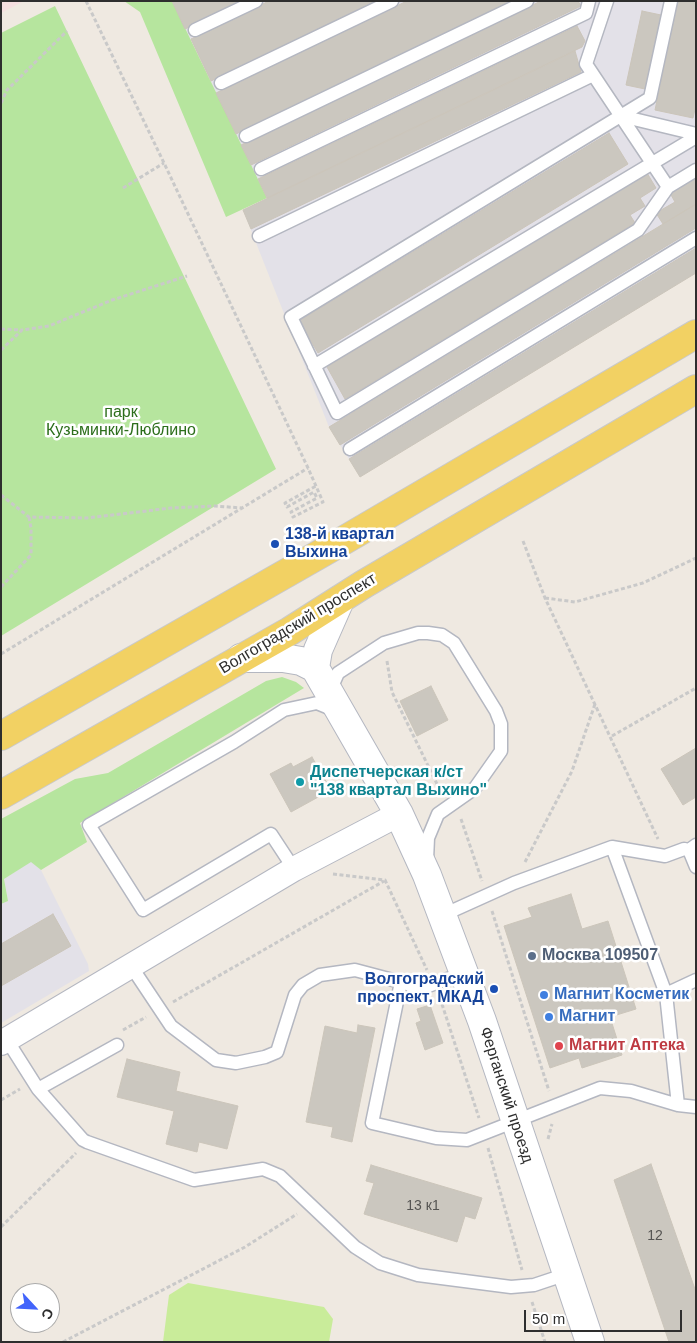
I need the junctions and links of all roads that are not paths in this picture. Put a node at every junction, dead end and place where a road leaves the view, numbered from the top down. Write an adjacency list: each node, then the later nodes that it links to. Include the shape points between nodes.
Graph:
1 (256, 1): 7 (lane)
2 (392, 1): 9 (lane)
3 (527, 1): 11 (lane)
4 (590, 1): 14 (lane, via 586,13)
5 (607, 1): 8 (lane, via 586,64)
6 (671, 1): 10 (lane, via 650,98)
7 (195, 30)
8 (593, 75): 10 (lane); 17 (lane)
9 (220, 83)
10 (621, 116): 12 (lane); 13 (lane); 20 (lane, via 291,317)
11 (246, 136)
12 (696, 136): 13 (lane)
13 (652, 163): 16 (lane); 20 (lane)
14 (262, 168)
15 (696, 170): 16 (lane)
16 (668, 187): 20 (lane, via 638,230 337,413)
17 (259, 236)
18 (696, 238): 22 (lane)
19 (696, 334): 27 (main road)
20 (314, 366)
21 (696, 390): 23 (main road, Волгоградский проспект)
22 (350, 448)
23 (340, 600): 24 (main road, Волгоградский проспект); 25 (street, via 318,650)
24 (242, 658): 25 (street, via 283,658 301,661); 28 (main road, Волгоградский проспект)
25 (314, 668): 26 (street, Ферганский проезд)
26 (334, 702): 29 (street, Ферганский проезд); 33 (lane, via 284,710 89,825 144,910 270,834); 34 (lane, via 338,673 384,643 418,632 442,635 454,643 496,711 501,752 474,788 438,814 428,838)
27 (1, 736)
28 (1, 795)
29 (399, 814): 33 (street); 34 (street, Ферганский проезд)
30 (612, 847): 31 (lane, via 666,856); 35 (lane, via 514,883); 40 (lane)
31 (692, 848): 32 (lane)
32 (696, 867)
33 (294, 869): 36 (street)
34 (426, 875): 35 (street, Ферганский проезд)
35 (443, 914): 37 (street, Ферганский проезд)
36 (131, 966): 39 (lane, via 171,1026 216,1060 236,1063 277,1052 295,996 303,985 320,975 356,970); 42 (street)
37 (464, 973): 39 (lane, via 417,990); 46 (street, Ферганский проезд)
38 (696, 980): 40 (lane)
39 (401, 982): 46 (lane, via 372,1123 436,1138 467,1140)
40 (666, 994): 44 (lane)
41 (117, 1039): 43 (lane)
42 (4, 1042): 43 (lane)
43 (36, 1085): 47 (lane, via 87,1142 194,1180 262,1169 280,1176 355,1247 380,1264 418,1275 511,1287 527,1286)
44 (678, 1105): 45 (lane); 46 (lane, via 631,1091 600,1088)
45 (696, 1107)
46 (515, 1122): 47 (street, Ферганский проезд)
47 (567, 1274): 48 (street, Ферганский проезд)
48 (590, 1342)

